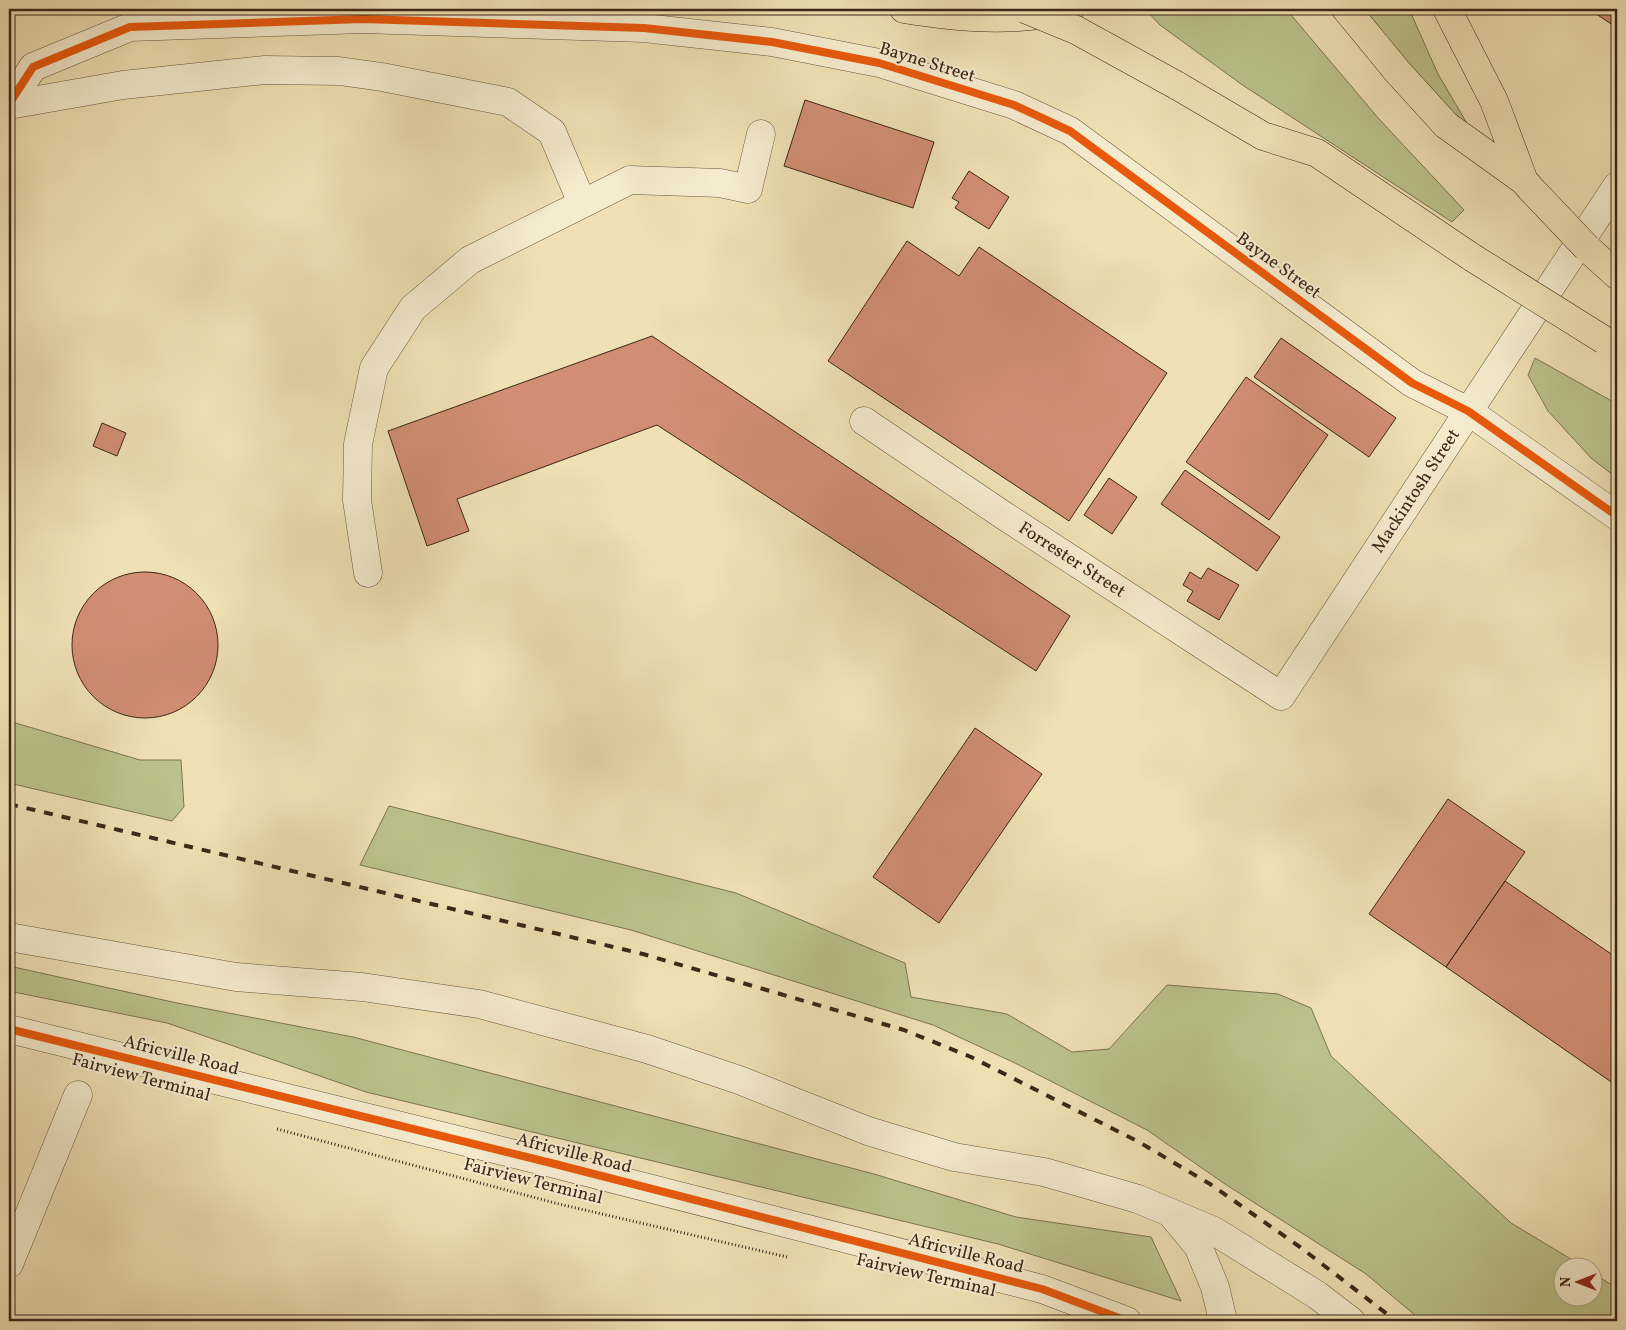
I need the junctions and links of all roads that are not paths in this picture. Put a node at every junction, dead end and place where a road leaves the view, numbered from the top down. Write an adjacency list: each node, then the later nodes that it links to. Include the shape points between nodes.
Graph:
1 (904, 9): 3 (highway, via 966,17 1014,18)
2 (1025, 9): 12 (highway, bridge, via 1076,30 1263,136 1317,153)
3 (1070, 9)
4 (1346, 9): 8 (highway, via 1446,125)
5 (1447, 9): 8 (highway, via 1494,100)
6 (9, 104): 10 (street, via 123,85 265,70 339,71 382,77 508,102 552,132); 13 (street, Bayne Street, via 33,67 130,27 363,19 644,28 772,42 879,63 1014,105 1070,131 1412,383)
7 (761, 134): 10 (street, via 748,188 720,183 630,180)
8 (1528, 185): 11 (highway, bridge)
9 (1617, 186): 13 (street, Mackintosh Street)
10 (582, 203): 16 (street, via 470,260 413,308 374,368 358,444 358,500)
11 (1617, 275)
12 (1610, 345)
13 (1468, 411): 15 (street, Bayne Street); 17 (street, Mackintosh Street)
14 (864, 421): 17 (street, Forrester Street, via 1011,521)
15 (1617, 516)
16 (368, 573)
17 (1282, 696)
18 (9, 937): 21 (street, via 236,977 362,987 479,1004 647,1049 739,1080 868,1130 954,1156 1044,1172 1138,1199)
19 (9, 1029): 23 (street, Africville Road, via 1042,1290)
20 (78, 1095): 22 (street)
21 (1170, 1212): 24 (street, via 1198,1246 1215,1287); 25 (street, via 1214,1231 1317,1295)
22 (9, 1264)
23 (1127, 1321)
24 (1223, 1321)
25 (1351, 1321)

